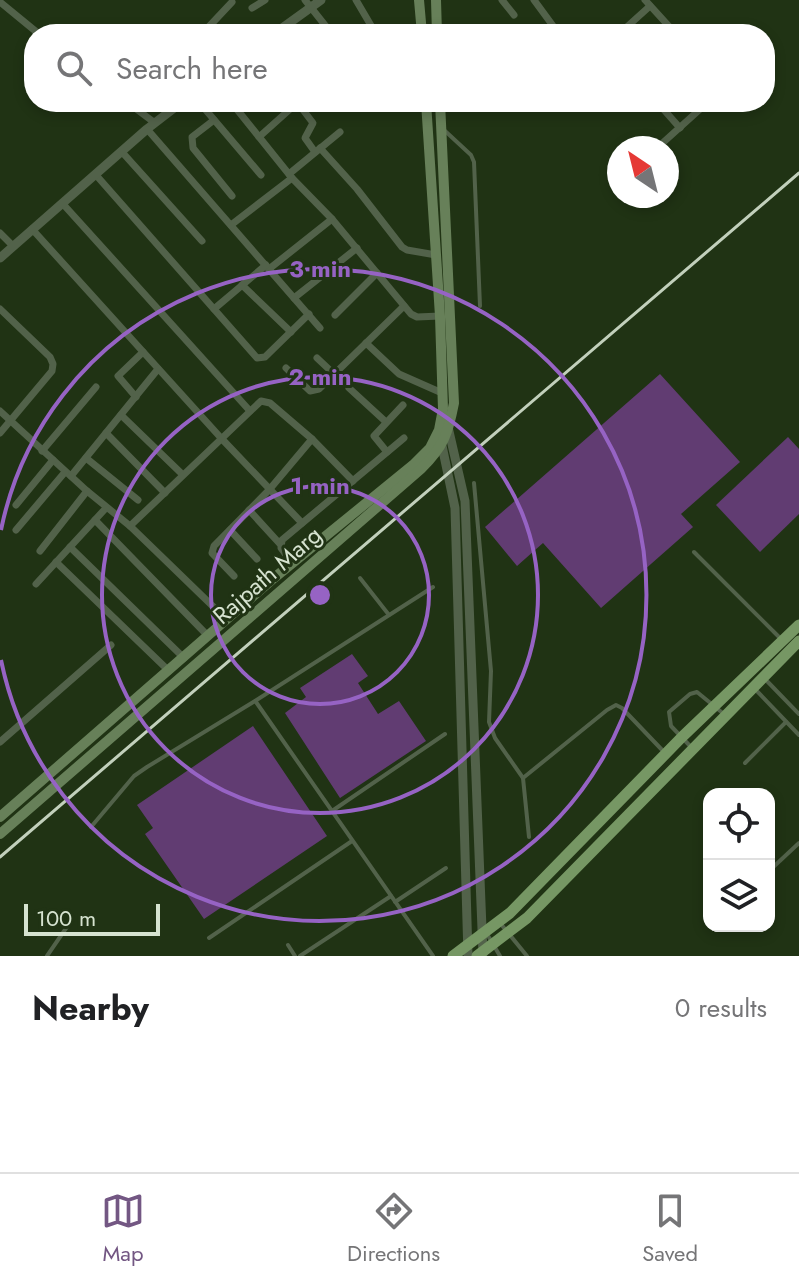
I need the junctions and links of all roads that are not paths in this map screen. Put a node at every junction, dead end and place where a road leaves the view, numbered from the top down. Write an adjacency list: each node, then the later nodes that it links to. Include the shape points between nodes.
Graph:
1 (265, 0): 12 (street)
2 (321, 0): 11 (street)
3 (419, 0): 19 (main road)
4 (436, 0): 20 (main road)
5 (502, 0): 13 (street)
6 (534, 0): 21 (street)
7 (359, 1): 18 (street)
8 (0, 2): 14 (street)
9 (232, 2): 15 (street)
10 (647, 3): 22 (street); 23 (street)
11 (308, 4): 16 (street); 17 (street)
12 (252, 8)
13 (514, 15)
14 (27, 24)
15 (211, 24)
16 (285, 24)
17 (324, 24)
18 (371, 24)
19 (421, 24)
20 (437, 24)
21 (552, 24)
22 (628, 24)
23 (667, 24)
24 (140, 112): 35 (street)
25 (169, 112): 35 (street)
26 (207, 112): 34 (street)
27 (239, 112): 40 (street)
28 (286, 112): 40 (street)
29 (305, 112): 41 (street, via 313,123 305,138)
30 (427, 112): 55 (main road, Rajpath Marg)
31 (441, 112): 36 (main road, Rajpath Marg)
32 (666, 112): 37 (street)
33 (697, 112): 37 (street)
34 (214, 120): 44 (street); 46 (street, via 191,142)
35 (151, 126): 42 (street); 49 (street)
36 (442, 128): 62 (lane, via 474,162); 86 (main road, Rajpath Marg, via 454,403)
37 (680, 128): 39 (street)
38 (340, 132): 41 (street)
39 (671, 136)
40 (259, 137): 45 (street)
41 (318, 150): 45 (street); 55 (street, via 402,247)
42 (122, 152): 43 (street); 52 (street)
43 (96, 175): 47 (street); 64 (street)
44 (261, 175)
45 (291, 176): 48 (street); 49 (street)
46 (232, 196)
47 (63, 204): 50 (street); 82 (street)
48 (332, 219): 54 (street); 57 (street)
49 (231, 225): 57 (street)
50 (32, 229): 53 (street); 71 (street)
51 (0, 233): 53 (street)
52 (202, 241)
53 (13, 246): 56 (street)
54 (357, 248): 58 (street); 60 (street)
55 (436, 255): 67 (main road, Rajpath Marg)
56 (0, 258)
57 (267, 267): 59 (street); 60 (street)
58 (377, 273): 61 (street); 66 (street)
59 (242, 285): 64 (street); 69 (street)
60 (294, 298): 65 (street)
61 (404, 306): 67 (street, via 417,317); 70 (street)
62 (480, 306)
63 (0, 309): 85 (street, via 53,364)
64 (214, 309): 69 (street, via 261,359)
65 (309, 314): 68 (street); 69 (street)
66 (335, 315)
67 (440, 316): 78 (main road, Rajpath Marg)
68 (320, 328)
69 (291, 332)
70 (366, 343): 75 (street); 78 (street, via 399,374)
71 (143, 352): 74 (street); 79 (street, via 118,376)
72 (317, 358): 75 (street)
73 (286, 368): 75 (street, via 314,392)
74 (158, 369): 79 (street); 89 (street)
75 (334, 374)
76 (96, 387): 93 (street)
77 (349, 388): 84 (street)
78 (442, 393): 86 (main road, Rajpath Marg)
79 (136, 397): 83 (street)
80 (403, 405): 84 (street)
81 (0, 411): 85 (street)
82 (250, 411): 89 (street); 91 (street, via 266,401)
83 (121, 415): 88 (street); 98 (street)
84 (386, 422): 94 (street, via 374,436)
85 (11, 423): 87 (street); 93 (street)
86 (444, 430): 92 (main road, Rajpath Marg); 119 (main road, Rajpath Marg, via 413,465); 161 (street, via 465,501)
87 (0, 433)
88 (106, 433): 95 (street); 103 (street)
89 (221, 438): 98 (street); 101 (street)
90 (404, 438): 94 (street)
91 (312, 439): 99 (street); 101 (street)
92 (442, 446): 151 (main road, Rajpath Marg); 165 (street, via 455,508)
93 (42, 451): 96 (street)
94 (387, 452): 99 (street)
95 (86, 458): 97 (street); 104 (street)
96 (53, 460): 97 (street); 105 (street)
97 (68, 474): 102 (street); 111 (street)
98 (182, 474): 103 (street)
99 (353, 481): 109 (street)
100 (474, 483): 147 (lane, via 491,671 489,722)
101 (269, 490): 107 (street); 109 (street)
102 (87, 491): 106 (street); 115 (street)
103 (165, 493): 110 (street)
104 (138, 500)
105 (16, 505)
106 (106, 508): 108 (street); 110 (street)
107 (249, 510): 112 (street); 113 (street)
108 (95, 520): 114 (street); 127 (street)
109 (302, 523): 113 (street)
110 (130, 526): 125 (street)
111 (16, 530)
112 (230, 530): 117 (street); 120 (street, via 212,553)
113 (280, 544): 119 (street)
114 (70, 547): 118 (street); 131 (street)
115 (40, 551)
116 (694, 552): 128 (lane)
117 (257, 559)
118 (56, 562): 122 (street); 132 (street)
119 (292, 563): 125 (main road, Rajpath Marg)
120 (234, 576)
121 (360, 578): 124 (lane)
122 (36, 584)
123 (433, 587): 124 (lane)
124 (389, 615): 135 (lane)
125 (227, 620): 127 (main road, Rajpath Marg)
126 (799, 625): 128 (main road)
127 (208, 636): 131 (main road, Rajpath Marg)
128 (782, 641): 136 (main road)
129 (799, 641): 133 (main road)
130 (111, 645): 143 (street)
131 (184, 658): 132 (main road, Rajpath Marg)
132 (169, 671): 149 (main road, Rajpath Marg)
133 (763, 677): 134 (main road); 137 (lane)
134 (753, 687): 138 (main road); 139 (lane)
135 (255, 701): 148 (lane); 150 (lane, via 147,767)
136 (716, 705): 138 (lane); 142 (main road); 142 (lane, via 693,693 669,712 669,721)
137 (799, 714)
138 (725, 715): 144 (main road)
139 (787, 722): 141 (lane); 146 (lane)
140 (445, 734): 148 (lane)
141 (799, 735)
142 (682, 737): 144 (lane); 145 (main road)
143 (0, 742)
144 (692, 749): 162 (main road)
145 (666, 754): 147 (lane, via 616,705); 160 (main road)
146 (745, 763)
147 (523, 778): 152 (lane)
148 (332, 811): 153 (lane)
149 (0, 817)
150 (91, 827)
151 (0, 834)
152 (529, 837)
153 (352, 841): 157 (lane); 163 (lane)
154 (799, 843): 155 (lane)
155 (775, 865)
156 (446, 868): 158 (lane)
157 (391, 896): 158 (lane); 168 (lane)
158 (395, 902): 169 (lane)
159 (71, 921): 167 (lane)
160 (499, 921): 161 (main road); 162 (lane)
161 (484, 933): 165 (main road); 166 (street)
162 (508, 935): 166 (main road); 171 (lane)
163 (209, 938)
164 (288, 945): 168 (lane)
165 (468, 951): 170 (main road)
166 (487, 953)
167 (47, 956)
168 (298, 956)
169 (433, 956)
170 (453, 956)
171 (527, 956)

